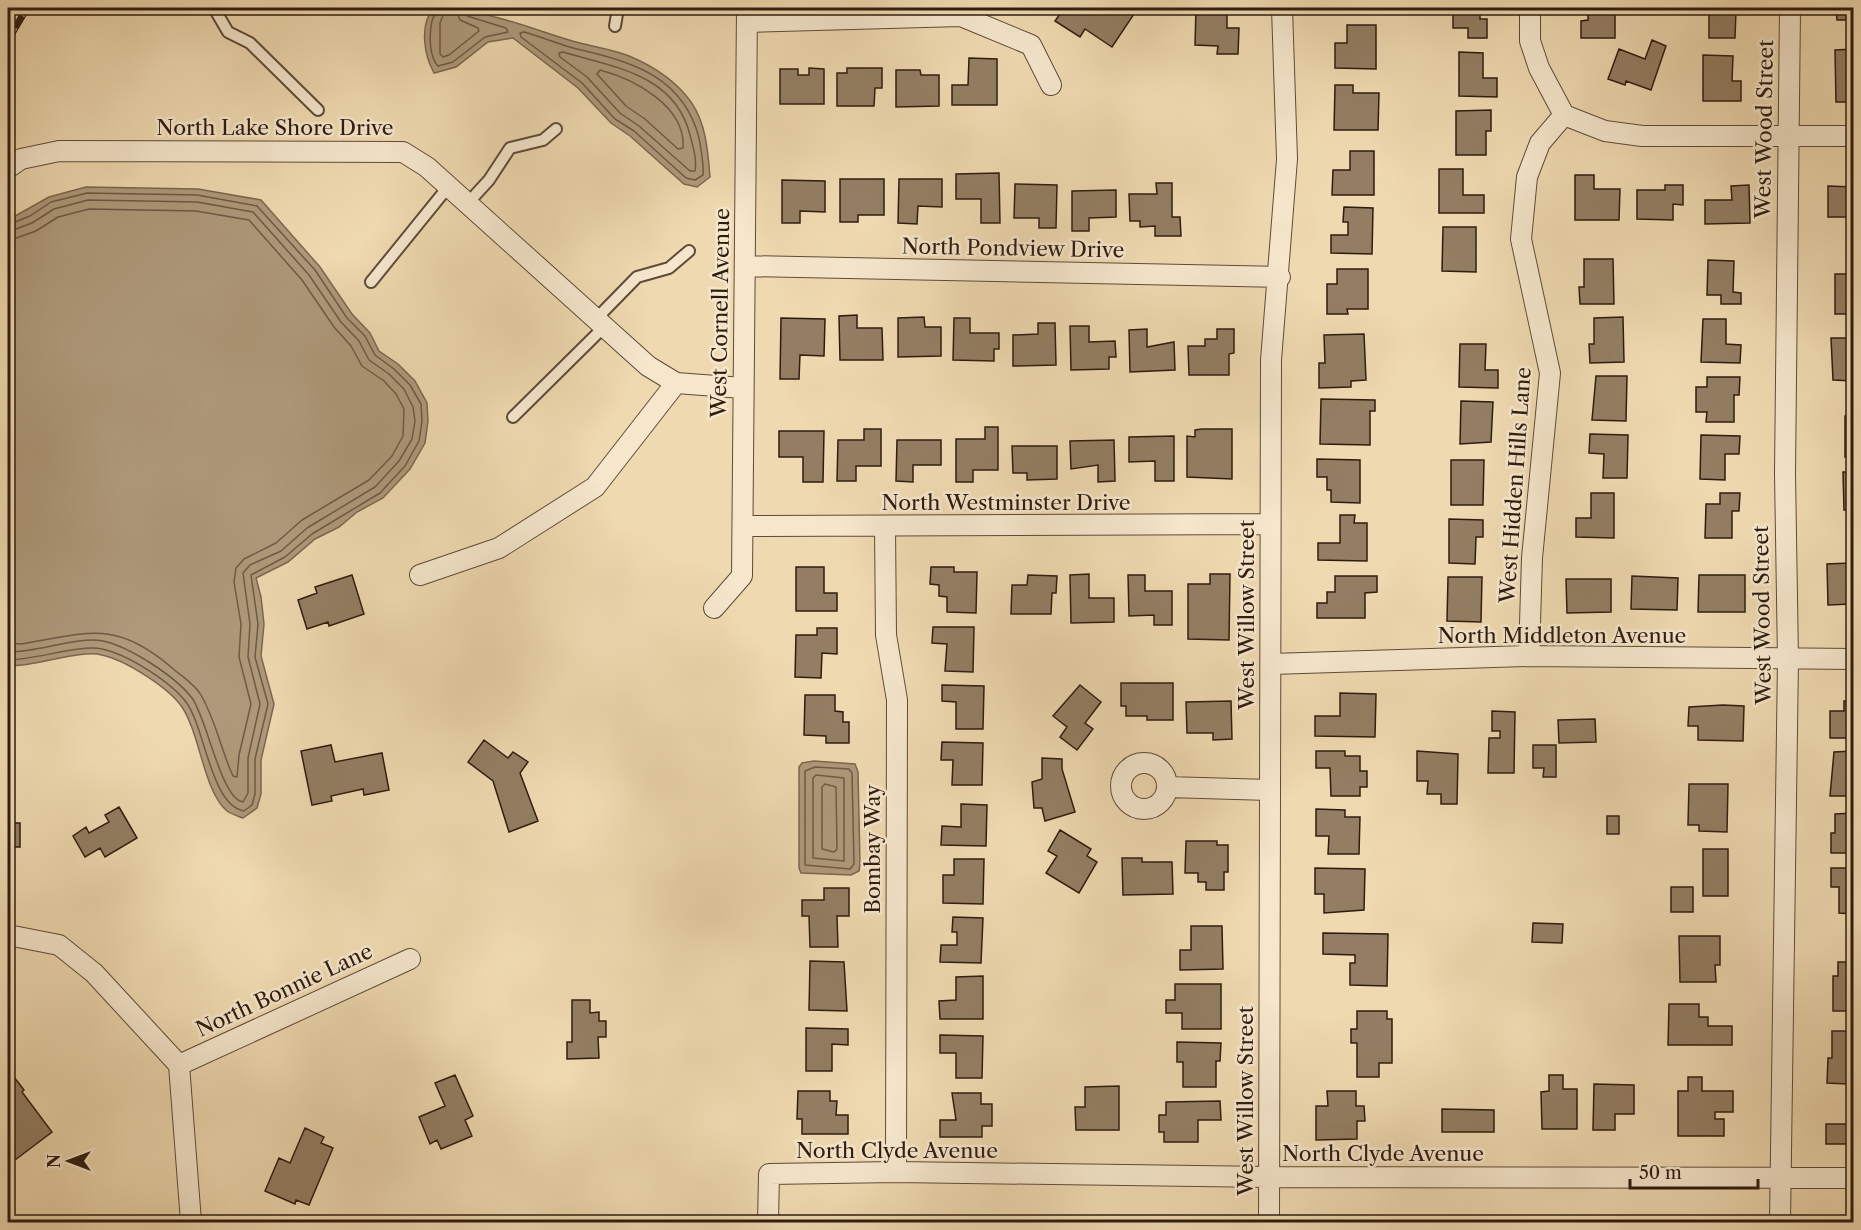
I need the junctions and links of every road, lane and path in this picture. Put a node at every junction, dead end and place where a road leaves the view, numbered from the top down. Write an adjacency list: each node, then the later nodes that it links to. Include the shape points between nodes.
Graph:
1 (214, 8): 9 (lane, via 228,32 250,43)
2 (618, 8): 7 (lane)
3 (1282, 8): 19 (street, West Willow Street, via 1287,159)
4 (1530, 8): 10 (street, via 1530,41 1539,68)
5 (1790, 8): 12 (street, West Wood Street)
6 (747, 14): 8 (street, via 961,16 1031,45); 18 (street, West Cornell Avenue)
7 (615, 26)
8 (1051, 86)
9 (318, 110)
10 (1564, 115): 12 (street, via 1605,131 1642,136); 30 (street, West Hidden Hills Lane, via 1540,143 1527,177 1521,239 1550,373 1532,558)
11 (556, 129): 16 (lane, via 543,140 510,148)
12 (1788, 135): 13 (street); 32 (street, West Wood Street)
13 (1854, 136)
14 (8, 168): 15 (street, North Lake Shore Drive, via 21,159 59,151 403,152)
15 (448, 187): 16 (street, North Lake Shore Drive); 20 (lane)
16 (467, 204): 21 (street, North Lake Shore Drive)
17 (689, 251): 21 (lane, via 669,268 637,278)
18 (745, 266): 19 (street, North Pondview Drive); 23 (street, West Cornell Avenue)
19 (1280, 278): 25 (street, West Willow Street, via 1271,360)
20 (371, 282)
21 (600, 323): 22 (street, North Lake Shore Drive, via 648,366); 24 (lane)
22 (676, 383): 23 (street, North Lake Shore Drive); 28 (street, via 595,487 499,548)
23 (743, 388): 26 (street, West Cornell Avenue)
24 (513, 417)
25 (1270, 524): 27 (street, North Westminster Drive); 33 (street, West Willow Street)
26 (742, 526): 27 (street, North Westminster Drive); 29 (street, West Cornell Avenue, via 742,576)
27 (885, 527): 39 (street, Bombay Way, via 886,635 897,700)
28 (420, 574)
29 (714, 608)
30 (1529, 656): 32 (street, North Middleton Avenue); 33 (street, North Middleton Avenue)
31 (1854, 659): 32 (street, North Middleton Avenue)
32 (1788, 660): 41 (street, West Wood Street)
33 (1271, 664): 35 (street, West Willow Street)
34 (1167, 787): 35 (street)
35 (1270, 789): 40 (street, West Willow Street)
36 (8, 935): 38 (street, via 59,945 94,974)
37 (410, 959): 38 (street, North Bonnie Lane)
38 (179, 1065): 43 (street)
39 (896, 1172): 40 (street, North Clyde Avenue); 44 (street, North Clyde Avenue, via 769,1174)
40 (1269, 1177): 41 (street, North Clyde Avenue); 45 (street, West Willow Street)
41 (1780, 1177): 42 (street, North Clyde Avenue); 46 (street, West Wood Street)
42 (1854, 1178)
43 (191, 1222)
44 (768, 1222)
45 (1269, 1222)
46 (1780, 1222)

